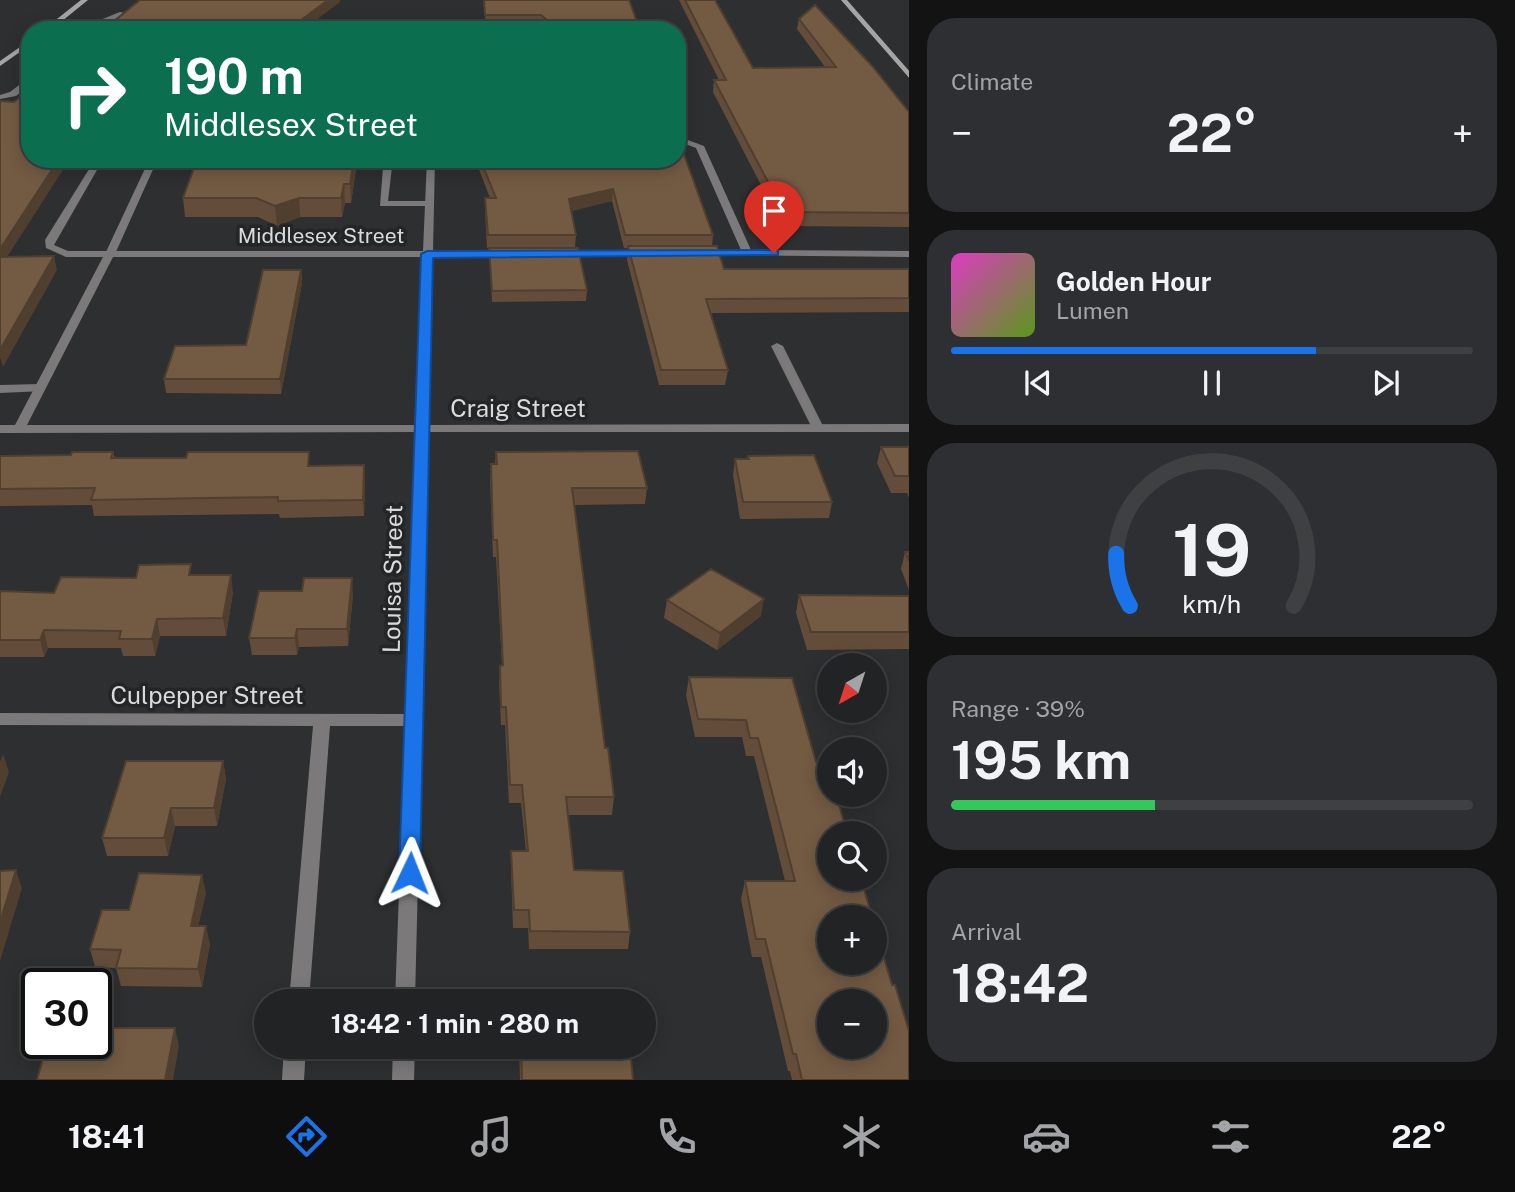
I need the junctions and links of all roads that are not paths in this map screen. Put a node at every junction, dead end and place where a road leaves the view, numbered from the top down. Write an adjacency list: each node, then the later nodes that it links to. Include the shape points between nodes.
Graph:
1 (85, 0): 4 (street)
2 (844, 0): 8 (street)
3 (122, 13): 5 (street)
4 (58, 21)
5 (110, 21)
6 (21, 49): 7 (street)
7 (0, 64)
8 (909, 77)
9 (21, 88): 10 (street)
10 (0, 97)
11 (686, 141): 19 (street, via 700,146)
12 (94, 168): 20 (street, Middlesex Street, via 49,246 66,254)
13 (149, 168): 20 (street)
14 (388, 168): 16 (street, via 383,204)
15 (431, 168): 16 (street, Louisa Street)
16 (429, 204): 21 (street, Louisa Street)
17 (664, 253): 23 (street)
18 (691, 253): 19 (street)
19 (747, 253): 24 (street)
20 (110, 254): 21 (street, Middlesex Street); 27 (street)
21 (427, 254): 22 (street, Middlesex Street); 32 (street, Louisa Street)
22 (524, 254)
23 (552, 254)
24 (909, 254)
25 (777, 346): 28 (street)
26 (0, 388): 27 (street)
27 (40, 388): 31 (street)
28 (818, 428): 29 (street, Craig Street); 32 (street, Craig Street)
29 (909, 428)
30 (0, 429): 31 (street, Craig Street)
31 (19, 429): 32 (street, Craig Street)
32 (422, 429): 35 (street, Louisa Street)
33 (0, 719): 34 (street, Culpepper Street)
34 (322, 720): 35 (street, Culpepper Street); 36 (street)
35 (415, 720): 37 (street, Louisa Street)
36 (300, 989)
37 (405, 989)
38 (294, 1059): 40 (street)
39 (404, 1059): 41 (street)
40 (293, 1080)
41 (403, 1080)

